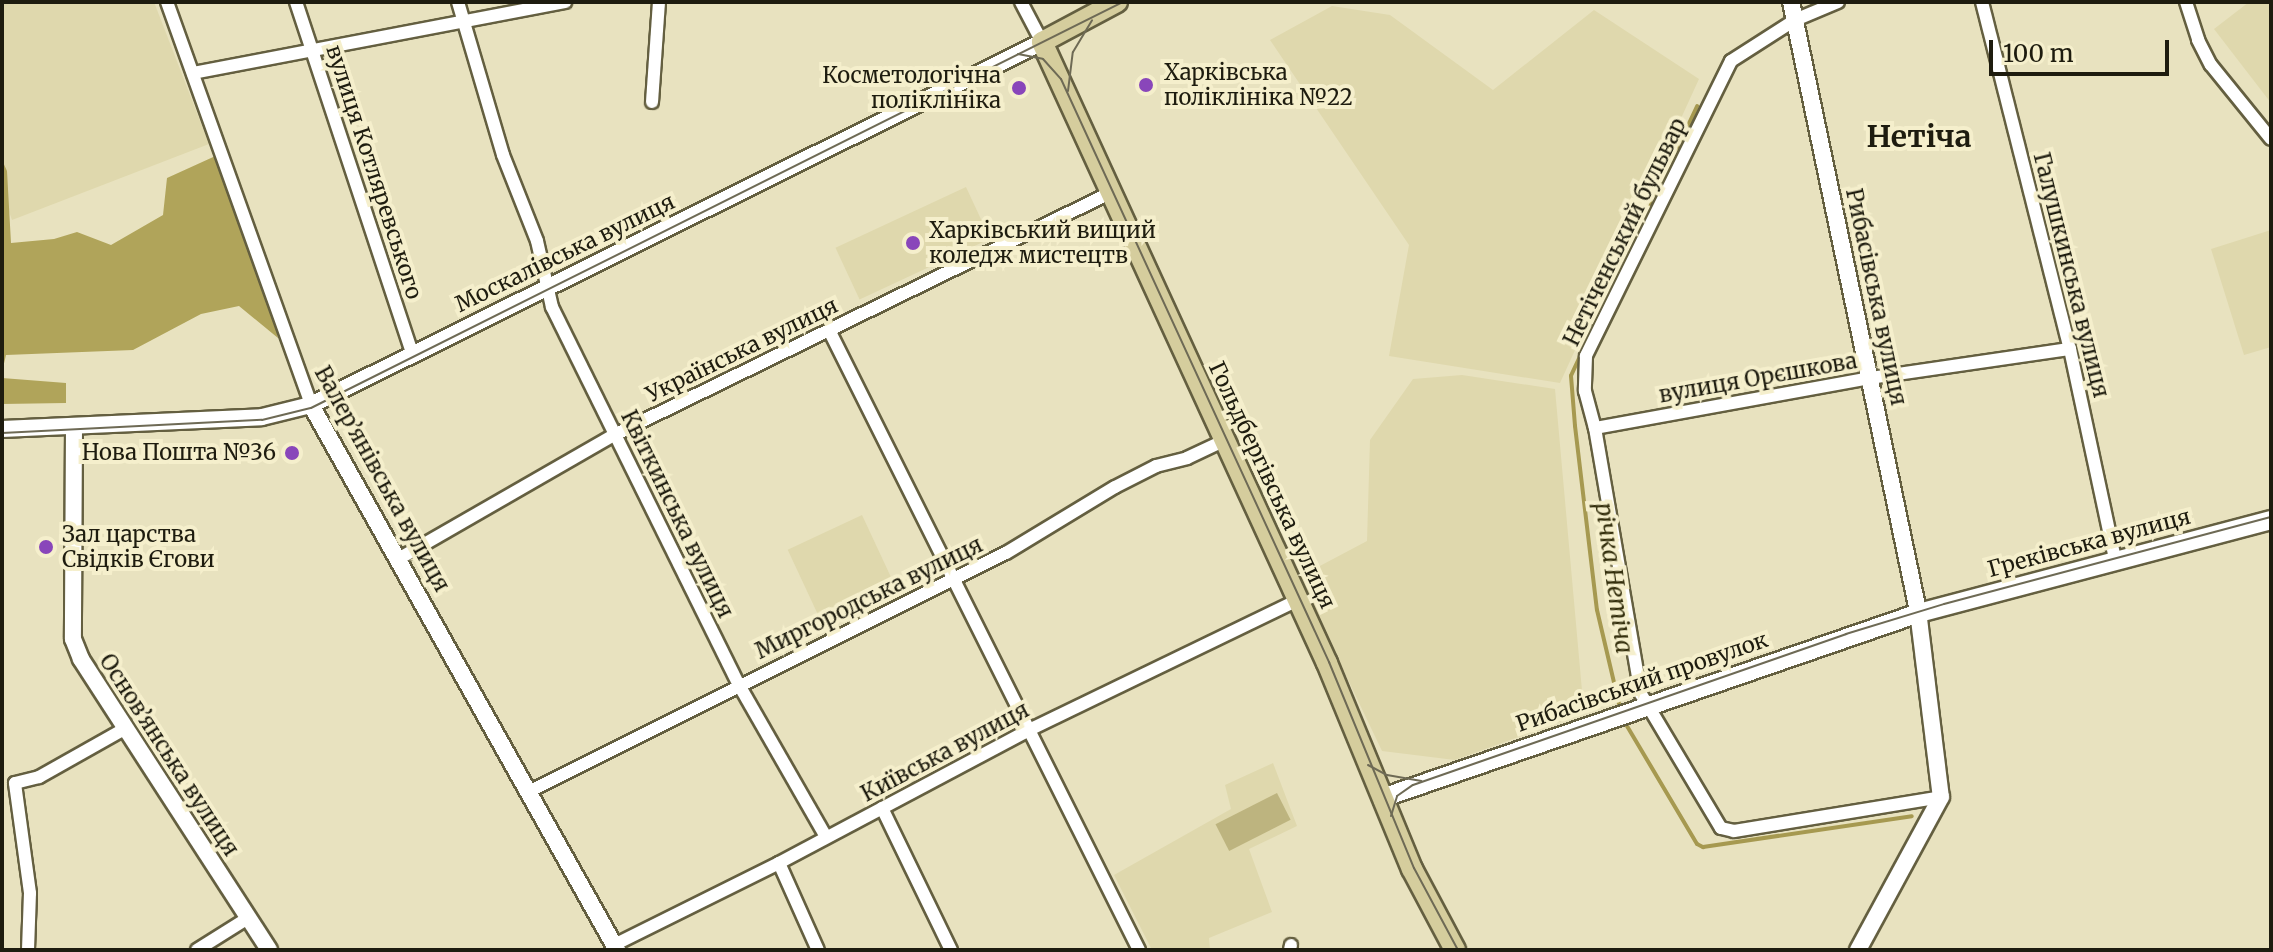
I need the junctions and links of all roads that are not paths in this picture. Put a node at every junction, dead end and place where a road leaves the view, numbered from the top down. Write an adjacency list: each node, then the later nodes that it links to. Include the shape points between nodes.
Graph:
1 (167, 2): 16 (street, Валер’янівська вулиця)
2 (296, 2): 15 (street, вулиця Котляревського)
3 (458, 2): 12 (street, Квіткинська вулиця)
4 (565, 2): 12 (street)
5 (659, 2): 17 (street)
6 (1021, 2): 14 (street)
7 (1117, 2): 14 (main road, Москалівська вулиця)
8 (1791, 2): 13 (street, Рибасівська вулиця)
9 (1838, 2): 13 (street, Нетіченський бульвар)
10 (1982, 2): 22 (street, Галушкинська вулиця)
11 (2186, 2): 18 (street, via 2211,65)
12 (463, 19): 15 (street); 20 (street, Квіткинська вулиця, via 503,155 537,241)
13 (1795, 20): 24 (street, Рибасівська вулиця); 27 (street, Нетіченський бульвар, via 1731,61 1639,244 1586,356 1585,391)
14 (1042, 42): 19 (main road, Гольдбергівська вулиця); 20 (street, Москалівська вулиця)
15 (313, 50): 16 (street); 23 (street, вулиця Котляревського)
16 (193, 73): 25 (street, Валер’янівська вулиця)
17 (652, 102)
18 (2271, 139)
19 (1110, 193): 21 (street, Українська вулиця); 30 (main road, Гольдбергівська вулиця)
20 (547, 289): 23 (street, Москалівська вулиця); 29 (street, Квіткинська вулиця)
21 (829, 330): 29 (street, Українська вулиця); 34 (street)
22 (2070, 349): 24 (street, вулиця Орєшкова); 33 (street, Галушкинська вулиця)
23 (413, 355): 25 (street, Москалівська вулиця)
24 (1870, 378): 27 (street, вулиця Орєшкова); 36 (street, Рибасівська вулиця)
25 (311, 405): 26 (street, Москалівська вулиця, via 267,417); 32 (street, Валер’янівська вулиця)
26 (74, 427): 28 (street, Москалівська вулиця); 39 (street, Основ’янська вулиця, via 73,639)
27 (1595, 428): 38 (street, Нетіченський бульвар)
28 (2, 429)
29 (616, 434): 32 (street, Українська вулиця); 37 (street, Квіткинська вулиця)
30 (1225, 440): 34 (street, Миргородська вулиця, via 1129,480 1006,553); 35 (main road, Гольдбергівська вулиця)
31 (2271, 520): 33 (main road, Греківська вулиця)
32 (400, 558): 41 (street, Валер’янівська вулиця)
33 (2115, 559): 36 (main road, Греківська вулиця)
34 (953, 577): 37 (street, Миргородська вулиця); 40 (street)
35 (1298, 600): 40 (street, Київська вулиця); 43 (main road, Гольдбергівська вулиця)
36 (1917, 607): 38 (main road, Рибасівський провулок); 42 (street)
37 (739, 685): 41 (street, Миргородська вулиця); 45 (street, Квіткинська вулиця)
38 (1646, 705): 42 (street, Нетіченський бульвар, via 1721,828 1734,831); 43 (main road, Рибасівський провулок)
39 (126, 728): 47 (street, Основ’янська вулиця); 49 (street, via 39,777 15,783 30,893)
40 (1031, 729): 44 (street, Київська вулиця); 54 (street)
41 (530, 791): 48 (street, Валер’янівська вулиця)
42 (1941, 797): 56 (street)
43 (1382, 798): 55 (main road, Гольдбергівська вулиця)
44 (882, 808): 45 (street, Київська вулиця); 53 (street)
45 (826, 837): 46 (street, Київська вулиця)
46 (779, 863): 48 (street, Київська вулиця); 52 (street)
47 (248, 918): 50 (street); 51 (street, Основ’янська вулиця)
48 (615, 948)
49 (28, 950)
50 (197, 950)
51 (269, 950)
52 (818, 950)
53 (951, 950)
54 (1139, 950)
55 (1455, 950)
56 (1858, 950)

